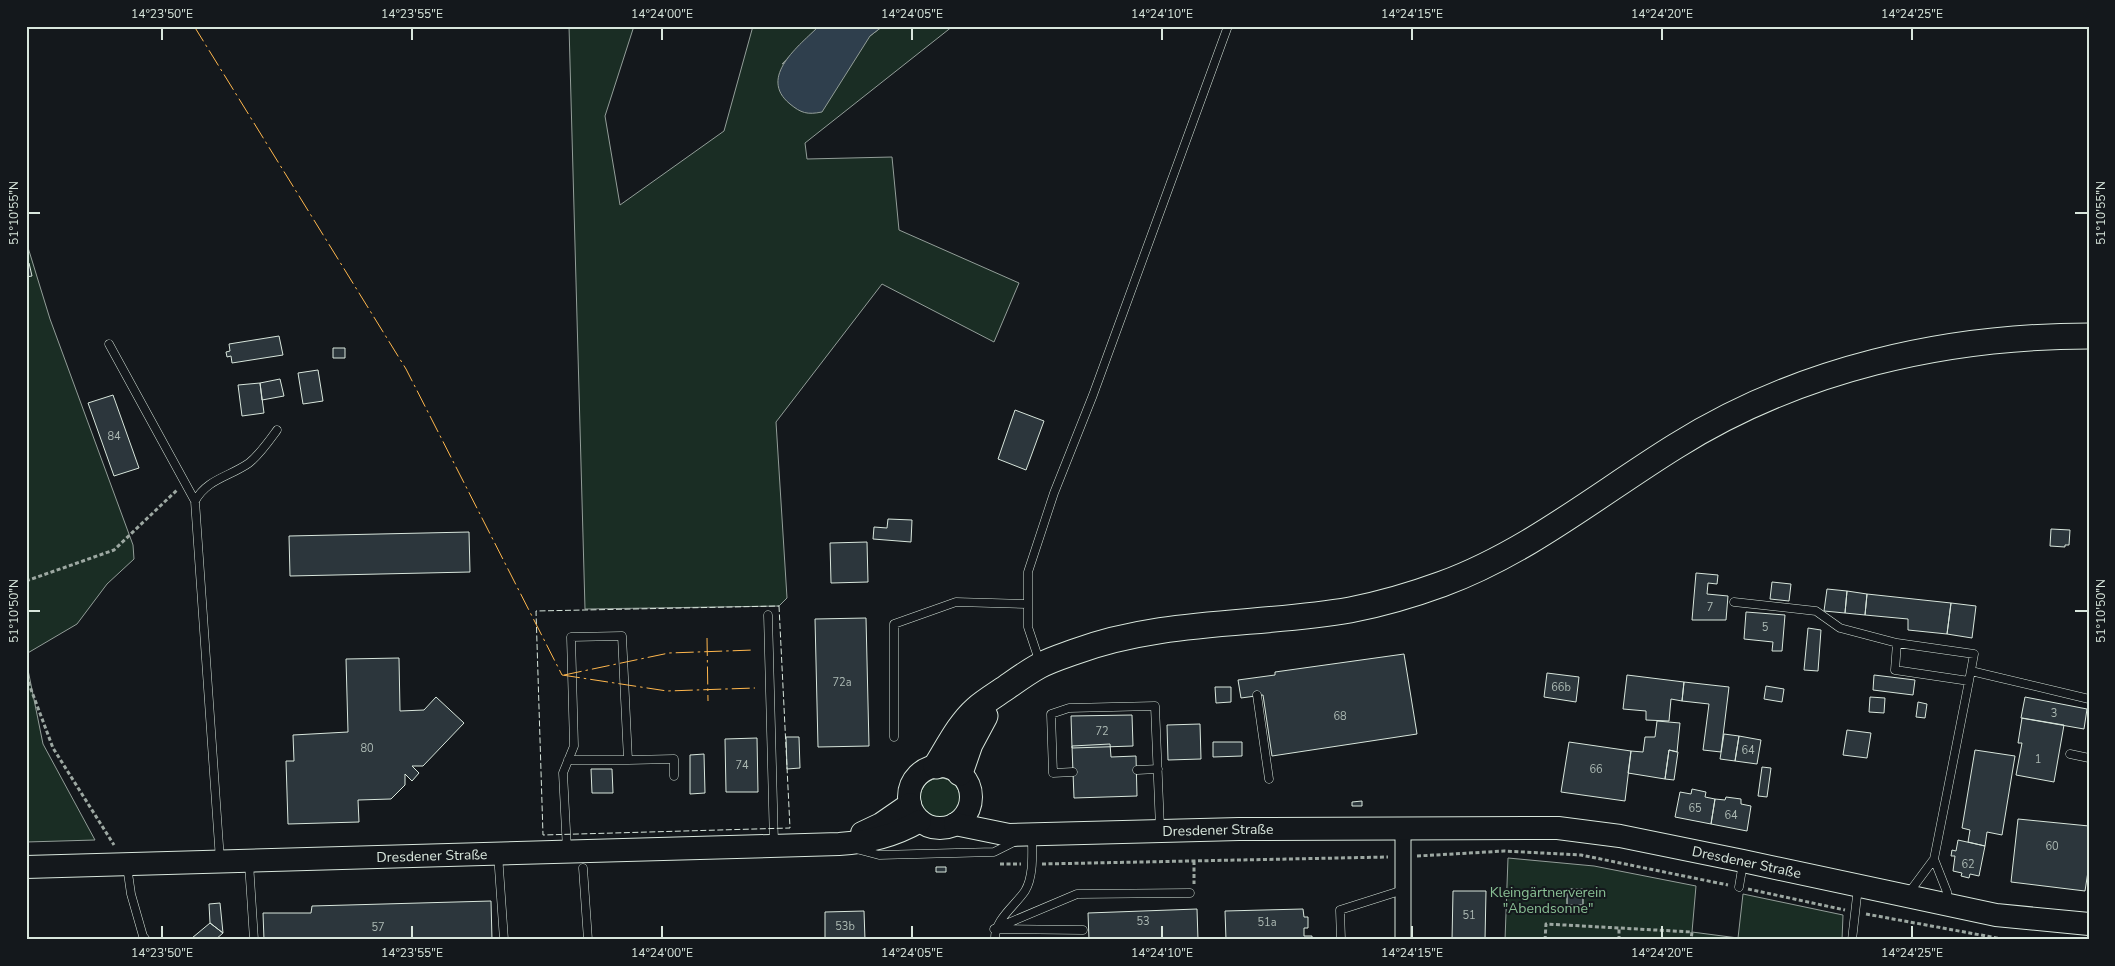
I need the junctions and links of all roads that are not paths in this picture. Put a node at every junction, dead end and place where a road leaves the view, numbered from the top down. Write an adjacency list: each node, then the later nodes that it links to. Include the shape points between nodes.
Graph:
1 (1228, 26): 7 (lane, via 1054,493 1028,572)
2 (2089, 336): 10 (main road, via 1984,341 1919,352 1855,368 1762,400 1714,423 1484,567 1399,599 1349,610 1170,628 1098,643)
3 (109, 344): 5 (lane)
4 (277, 430): 5 (lane, via 250,462 232,474 211,481)
5 (196, 501): 41 (lane)
6 (1734, 602): 9 (lane, via 1816,611 1840,628)
7 (1027, 604): 10 (lane, via 1028,627); 16 (lane, via 956,602 894,624)
8 (768, 615): 35 (lane)
9 (1896, 643): 11 (lane, via 1974,654); 12 (lane, via 1895,670)
10 (1040, 665): 13 (main road)
11 (1971, 671): 12 (lane); 15 (lane)
12 (1969, 681): 38 (lane)
13 (1002, 690): 21 (main road, via 975,710); 25 (main road, via 970,744)
14 (1257, 696): 27 (lane)
15 (2089, 699)
16 (894, 737)
17 (2070, 754): 18 (lane)
18 (2089, 758)
19 (568, 760): 20 (lane); 20 (lane, via 574,746 571,636 622,636); 36 (lane, via 563,772)
20 (628, 760): 26 (lane, via 674,759)
21 (936, 766): 25 (main road, via 949,767); 29 (main road, via 916,778 910,790)
22 (1158, 769): 23 (lane); 24 (lane, via 1156,706 1069,708 1052,714 1053,773); 32 (lane)
23 (1137, 770)
24 (1072, 772)
25 (960, 773): 28 (main road, via 970,789)
26 (674, 776)
27 (1269, 779)
28 (970, 806): 30 (main road); 33 (main road, Dresdener Straße)
29 (915, 813): 30 (main road, Dresdener Straße, via 938,828); 34 (main road, Dresdener Straße, via 881,824)
30 (955, 824): 33 (main road, Dresdener Straße, via 995,834)
31 (1403, 829): 32 (main road, Dresdener Straße); 40 (main road, Dresdener Straße, via 1558,828 1620,836); 47 (street)
32 (1160, 830): 33 (main road, Dresdener Straße)
33 (1032, 833): 34 (lane, via 994,852 879,855); 54 (lane, via 1032,864 1026,889)
34 (839, 844): 35 (main road, Dresdener Straße)
35 (774, 846): 36 (main road, Dresdener Straße)
36 (567, 852): 37 (main road, Dresdener Straße)
37 (498, 854): 39 (main road, Dresdener Straße); 58 (lane)
38 (1934, 859): 49 (lane); 50 (lane, via 1947,892)
39 (249, 861): 41 (main road, Dresdener Straße); 57 (lane)
40 (1743, 861): 45 (main road, Dresdener Straße); 46 (lane)
41 (220, 862): 42 (main road, Dresdener Straße)
42 (127, 864): 43 (main road, Dresdener Straße); 56 (lane, via 131,894 142,936)
43 (26, 866)
44 (583, 868): 52 (lane)
45 (1858, 885): 49 (main road, Dresdener Straße); 63 (lane)
46 (1739, 887)
47 (1404, 890): 61 (lane, via 1340,910); 62 (street)
48 (1190, 893): 54 (lane, via 1077,894)
49 (1908, 896): 50 (main road, Dresdener Straße)
50 (1948, 904): 51 (main road, Dresdener Straße, via 1996,915)
51 (2089, 924)
52 (587, 929): 53 (lane); 59 (lane)
53 (597, 929)
54 (994, 929): 55 (lane); 60 (lane)
55 (1083, 930)
56 (146, 940)
57 (254, 940)
58 (504, 940)
59 (588, 940)
60 (994, 940)
61 (1341, 940)
62 (1403, 940)
63 (1852, 940)

